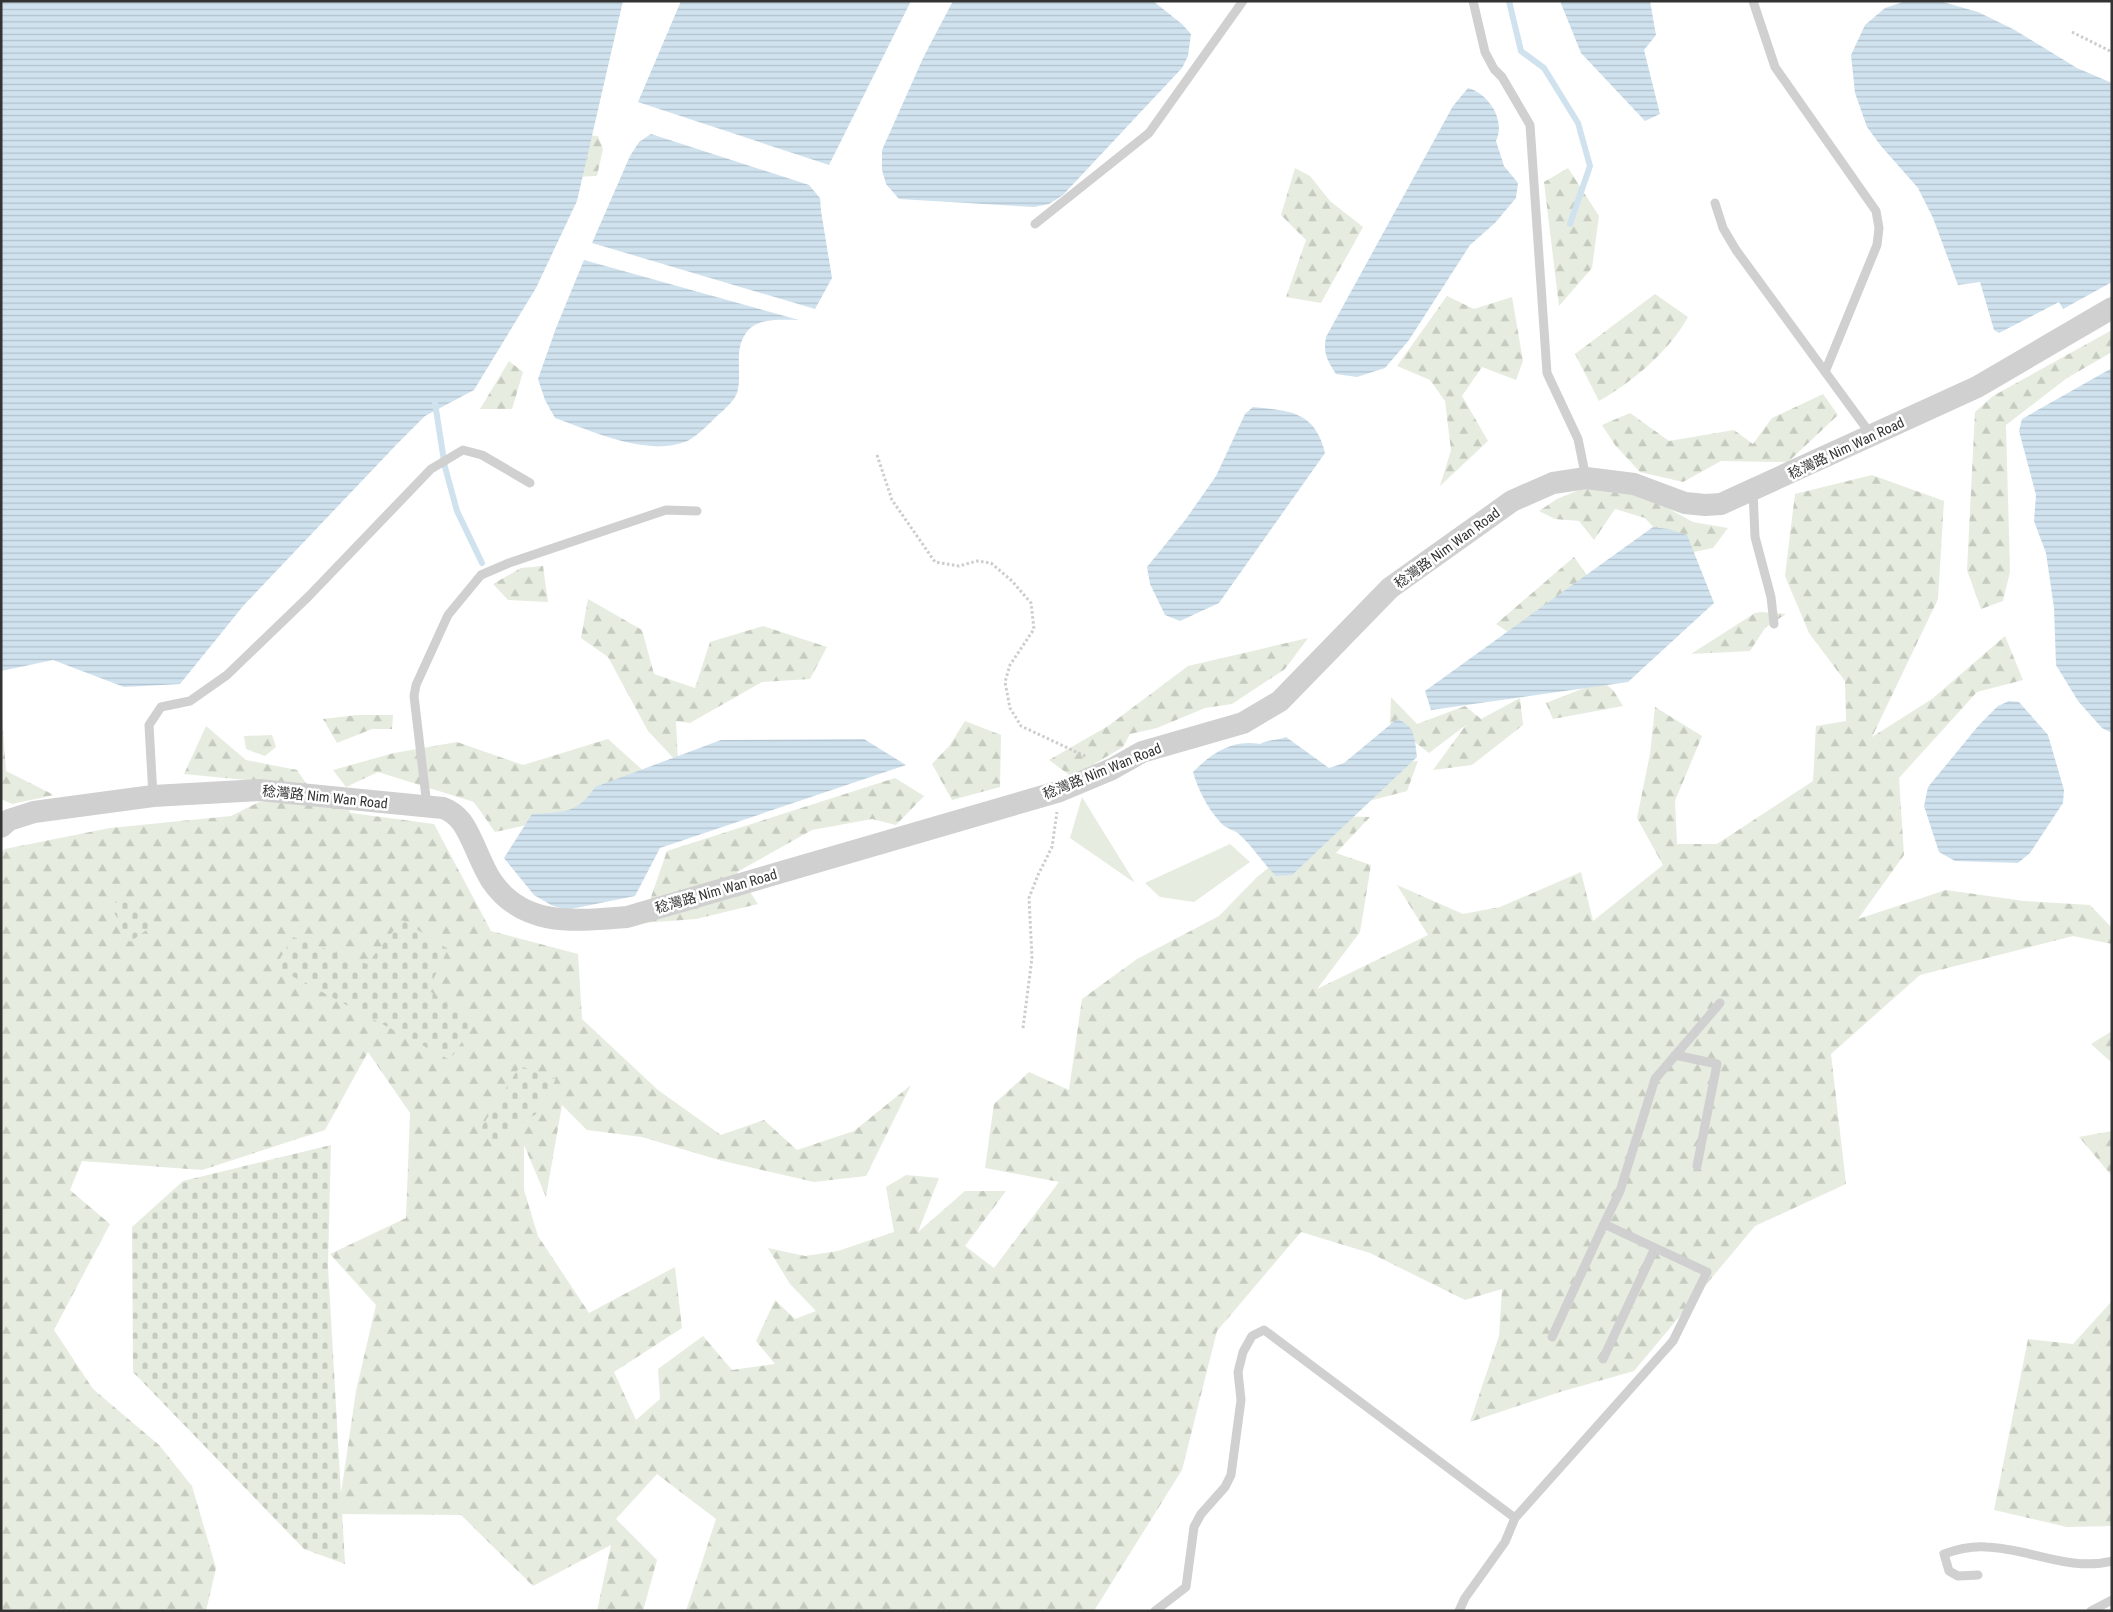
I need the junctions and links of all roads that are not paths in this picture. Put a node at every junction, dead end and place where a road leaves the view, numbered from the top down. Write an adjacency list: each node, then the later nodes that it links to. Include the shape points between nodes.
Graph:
1 (1243, 1): 5 (lane, via 1150,133)
2 (1473, 1): 9 (lane, via 1485,52 1530,125 1547,373 1578,439)
3 (1753, 1): 7 (lane, via 1775,67 1876,211 1877,245)
4 (1715, 203): 7 (lane, via 1723,228 1736,250)
5 (1035, 224)
6 (2112, 308): 8 (street, 稔灣路 Nim Wan Road, via 1977,387)
7 (1825, 372): 8 (lane)
8 (1872, 436): 11 (street, 稔灣路 Nim Wan Road)
9 (1586, 478): 11 (street, 稔灣路 Nim Wan Road, via 1634,484 1685,503 1705,505 1721,504); 15 (street, 稔灣路 Nim Wan Road, via 1553,483 1512,501 1390,588 1280,701 1243,723 1142,752 1112,769 1057,792 627,917 572,921 546,918 511,903 490,880 455,813)
10 (530, 483): 14 (lane, via 482,455 463,450 431,470 309,596 226,675 190,701 162,707 149,725)
11 (1753, 490): 13 (lane, via 1755,537 1771,597)
12 (697, 512): 15 (lane, via 666,510 481,575 448,615 415,690)
13 (1774, 624)
14 (153, 796): 15 (street, 稔灣路 Nim Wan Road, via 259,790); 16 (street, 稔灣路 Nim Wan Road, via 34,812 9,820)
15 (427, 806)
16 (1, 828)
17 (1720, 1003): 18 (lane)
18 (1675, 1055): 19 (lane, via 1717,1064); 20 (lane, via 1655,1079 1620,1191)
19 (1697, 1166)
20 (1604, 1224): 21 (lane); 22 (lane)
21 (1655, 1248): 23 (lane); 24 (lane, via 1707,1272 1672,1341)
22 (1552, 1337)
23 (1603, 1359)
24 (1515, 1518): 28 (lane, via 1264,1330 1252,1336 1243,1352 1238,1372 1241,1400 1231,1475 1226,1487 1201,1514 1194,1527 1186,1587); 29 (lane, via 1505,1542 1465,1598)
25 (2112, 1561): 26 (lane, via 2077,1564 1987,1546 1944,1554 1949,1571 1958,1576)
26 (1978, 1575)
27 (2112, 1600): 30 (lane)
28 (1155, 1611)
29 (1460, 1611)
30 (2091, 1611)

